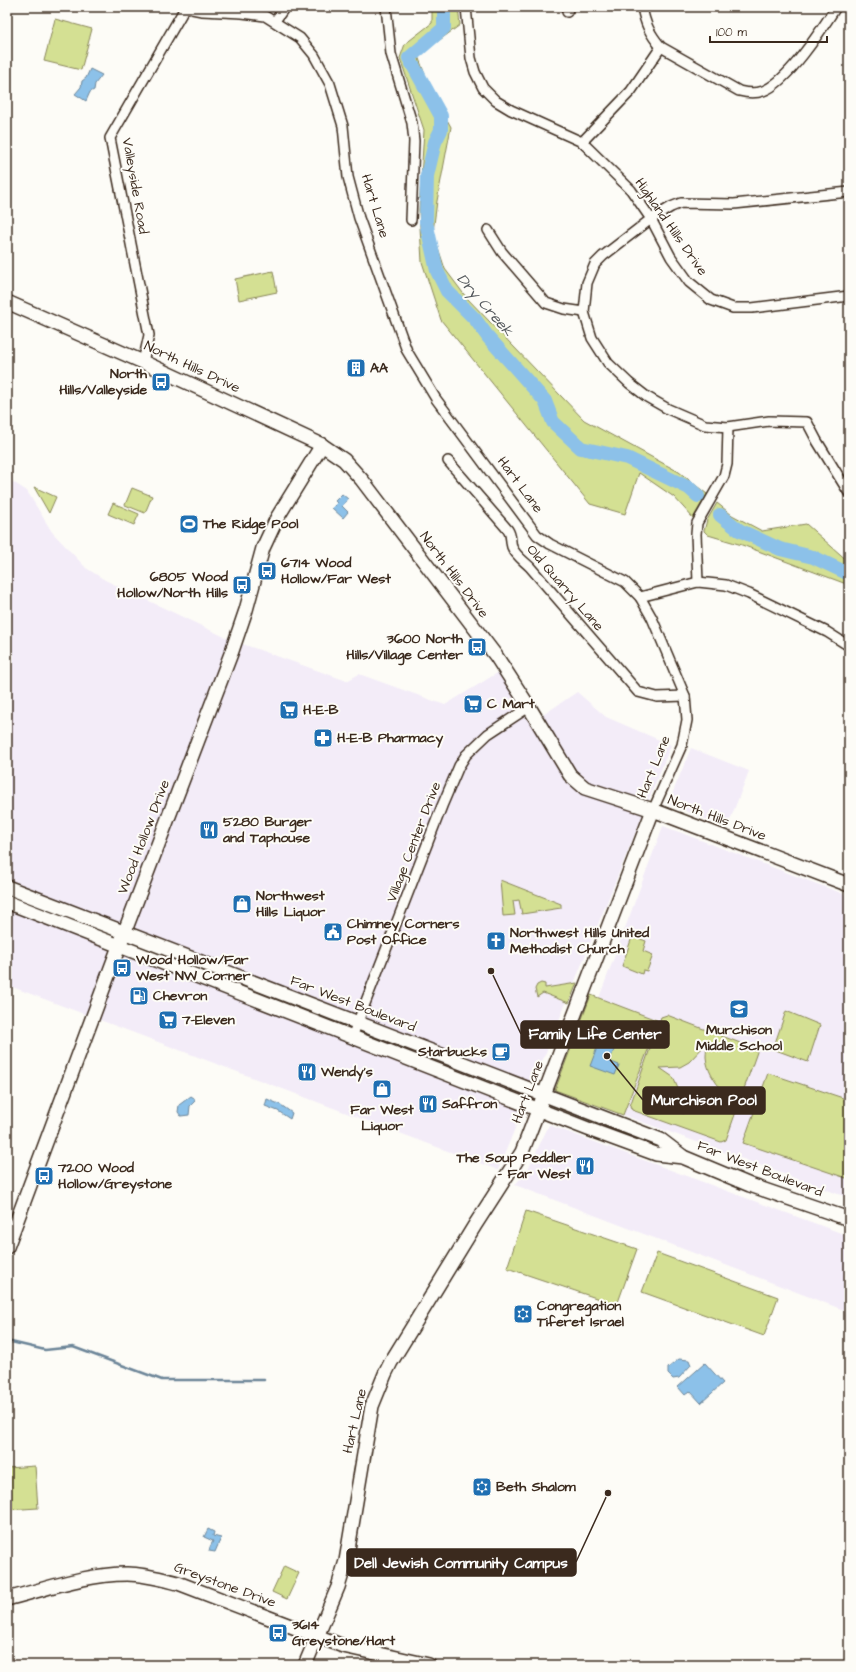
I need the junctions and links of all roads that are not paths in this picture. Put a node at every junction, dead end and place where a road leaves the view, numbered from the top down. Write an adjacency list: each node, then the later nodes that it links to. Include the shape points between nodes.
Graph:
1 (285, 7): 7 (street)
2 (386, 7): 12 (street, via 391,54 412,123 414,141)
3 (466, 7): 9 (street, Highland Hills Drive, via 470,58 483,88 496,101 511,110)
4 (642, 7): 8 (street, via 644,22)
5 (836, 7): 8 (street, via 811,45 786,73 772,86 757,92 739,91)
6 (184, 8): 7 (street, Hart Lane, via 244,13 265,16); 17 (street, Valleyside Road, via 110,138 149,335)
7 (275, 21): 23 (street, Hart Lane, via 300,38 314,55 330,84 343,126 348,178 360,218 407,350 436,399 537,535 625,582)
8 (661, 47): 9 (street, via 631,91)
9 (582, 142): 11 (street, Highland Hills Drive, via 630,190)
10 (849, 192): 11 (street, via 734,204 681,203)
11 (651, 219): 14 (street, Highland Hills Drive, via 671,257 689,282 711,300 733,308 752,308); 16 (street, via 595,264 587,283)
12 (411, 220)
13 (488, 230): 16 (street, via 502,252 546,303)
14 (849, 296)
15 (7, 302): 17 (street, North Hills Drive)
16 (584, 312): 18 (street, via 592,338 608,363 629,383 668,409 705,425)
17 (143, 362): 19 (street, North Hills Drive)
18 (728, 426): 21 (street, via 770,421 807,422); 22 (street, via 727,464 724,476 697,523)
19 (322, 445): 26 (street, North Hills Drive, via 344,460 362,480 496,656); 31 (street, Wood Hollow Drive, via 277,518 263,548 232,651)
20 (448, 462): 25 (street, Old Quarry Lane, via 508,530 515,552 638,692 656,697)
21 (849, 493)
22 (698, 582): 23 (street); 24 (street, via 726,585 749,594 827,632)
23 (640, 597): 25 (street, Hart Lane, via 652,618)
24 (849, 646)
25 (684, 696): 27 (street, Hart Lane, via 687,720 682,745)
26 (530, 707): 27 (street, North Hills Drive, via 570,775 585,788); 33 (street, Village Center Drive, via 488,734 466,755 459,766)
27 (653, 810): 28 (street, North Hills Drive); 35 (street, Hart Lane)
28 (849, 884)
29 (7, 887): 31 (street, Far West Boulevard)
30 (7, 902): 32 (street, Far West Boulevard)
31 (125, 932): 32 (street, Wood Hollow Drive); 33 (street, Far West Boulevard)
32 (119, 945): 34 (street, Far West Boulevard); 39 (street, Wood Hollow Drive)
33 (358, 1023): 34 (street, Village Center Drive); 35 (street, Far West Boulevard)
34 (352, 1037): 36 (street, Far West Boulevard)
35 (544, 1096): 36 (street, Hart Lane); 37 (street, Far West Boulevard, via 660,1140)
36 (539, 1110): 37 (street, Far West Boulevard, via 656,1154); 41 (street, Hart Lane, via 522,1152 385,1374 372,1406 346,1561)
37 (683, 1158): 38 (street, Far West Boulevard, via 750,1185)
38 (849, 1219)
39 (7, 1247)
40 (7, 1599): 41 (street, Greystone Drive, via 104,1576 128,1574 155,1577 178,1583)
41 (317, 1636): 42 (street, Hart Lane); 43 (street, Greystone Drive, via 343,1646)
42 (305, 1665)
43 (429, 1665)

